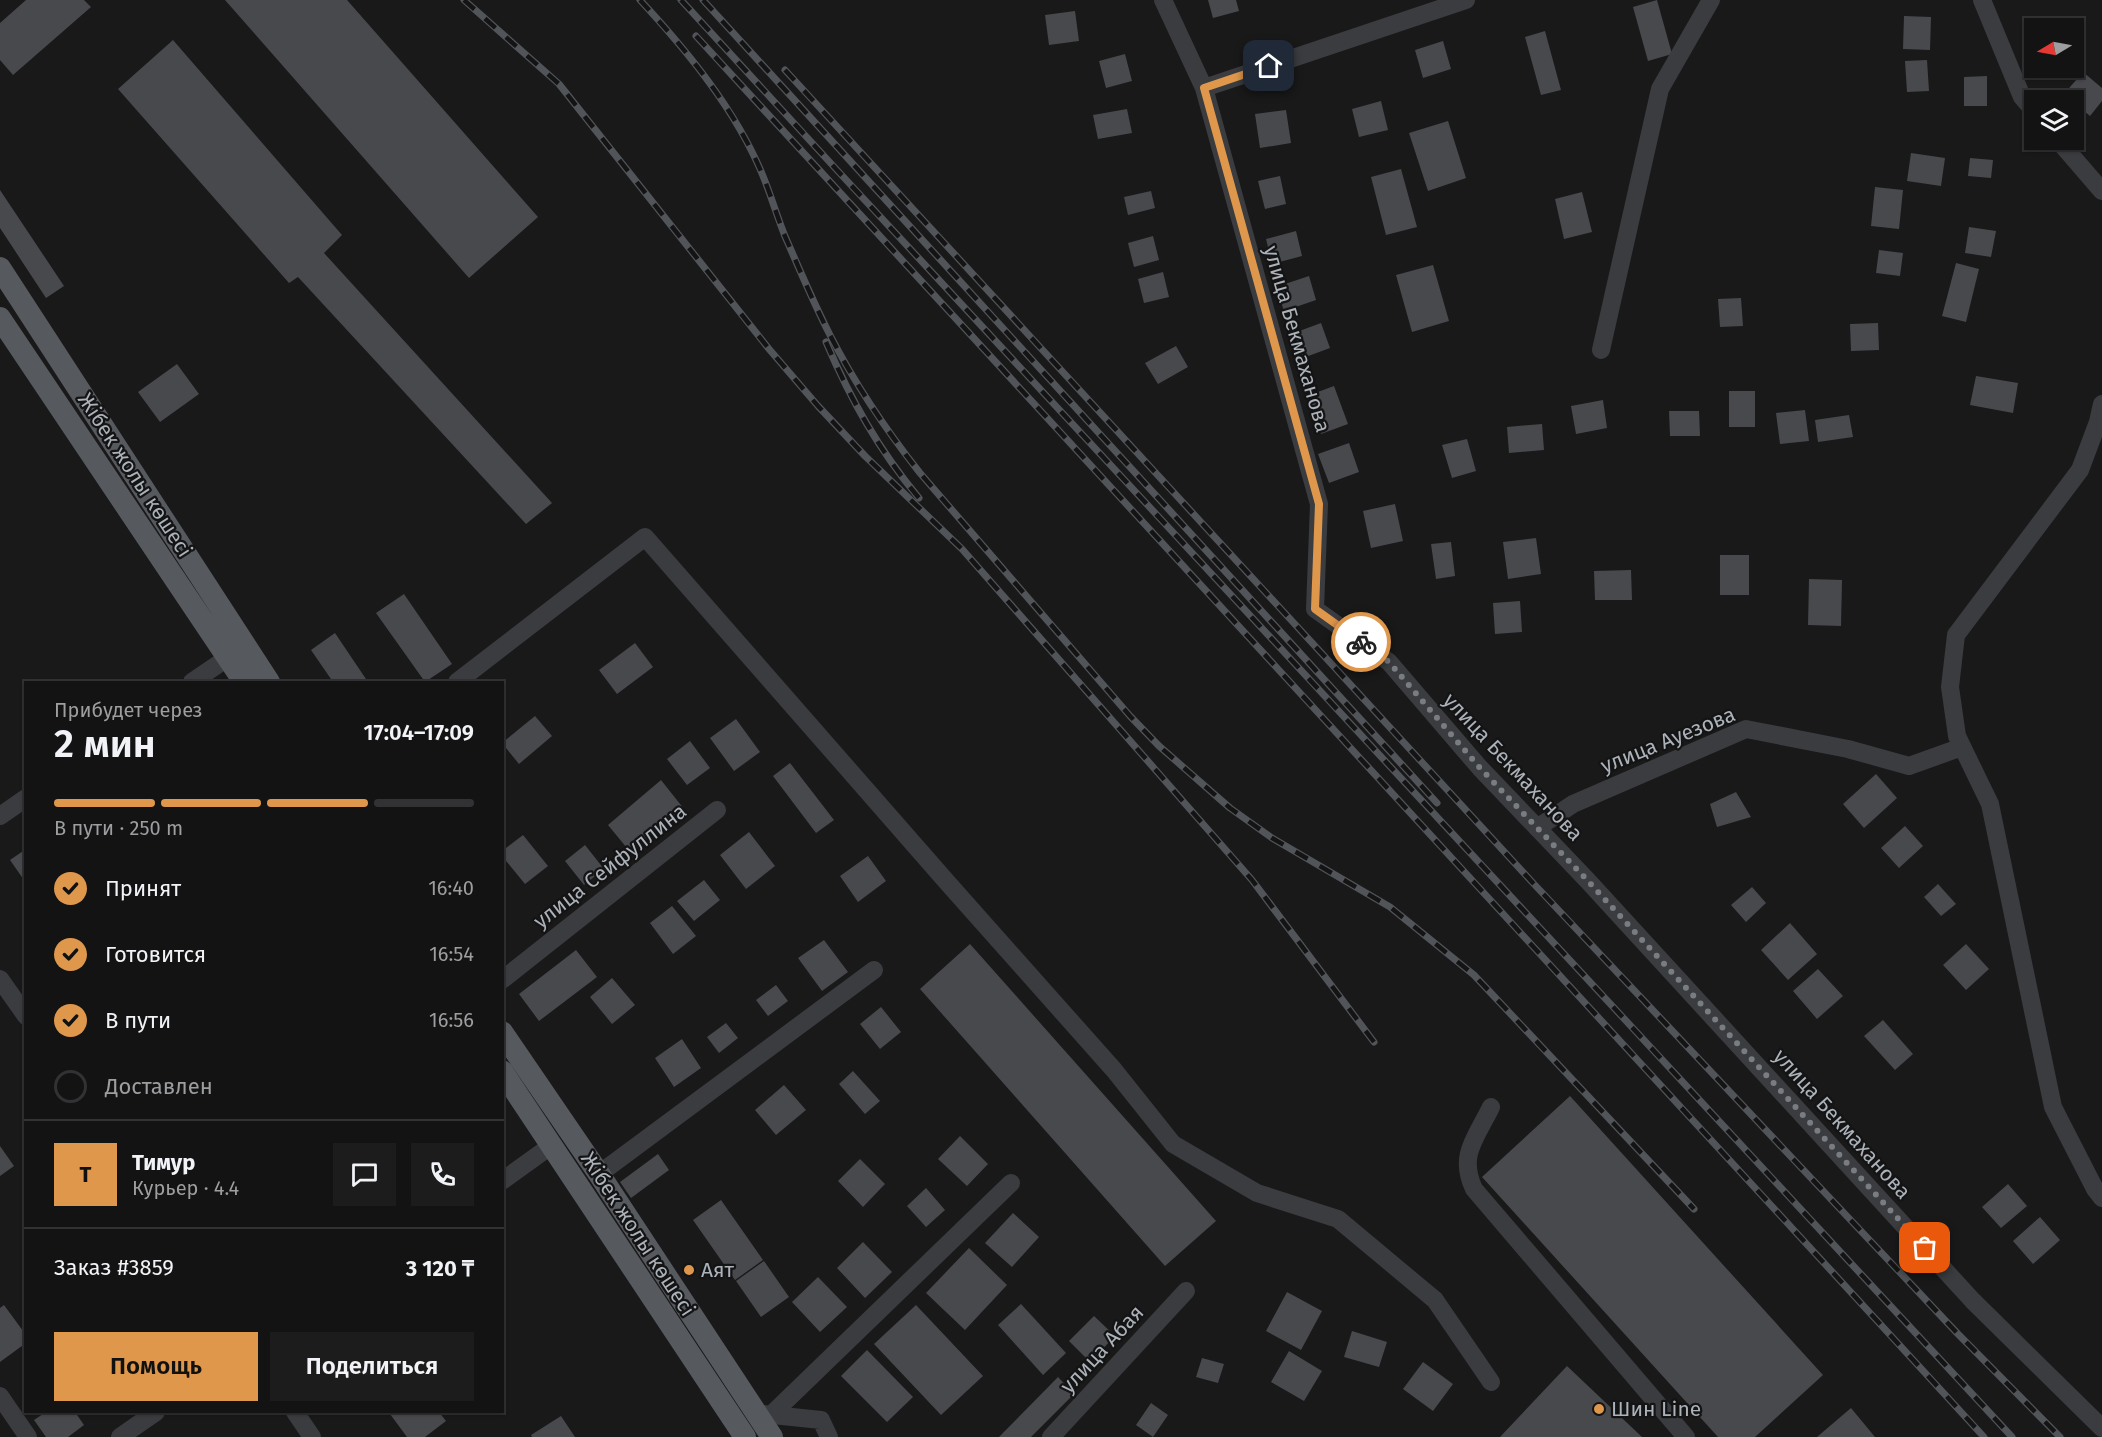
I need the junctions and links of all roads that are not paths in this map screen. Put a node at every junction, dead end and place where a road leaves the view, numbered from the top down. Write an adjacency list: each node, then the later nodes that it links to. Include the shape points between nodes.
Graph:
1 (1163, 0): 5 (street, улица Бекмаханова)
2 (1466, 0): 5 (street)
3 (1712, 0): 11 (street, via 1660,88)
4 (1982, 0): 6 (street)
5 (1204, 88): 22 (street, улица Бекмаханова, via 1319,504 1315,609 1389,662)
6 (2024, 99)
7 (2067, 150): 8 (street)
8 (2102, 191)
9 (0, 268): 13 (main road, Жібек жолы көшесі)
10 (0, 318): 13 (main road, Жібек жолы көшесі)
11 (1601, 350)
12 (2102, 404): 18 (street, via 2080,470 1956,635 1950,687)
13 (236, 652): 14 (street); 15 (main road, Жібек жолы көшесі); 16 (main road, Жібек жолы көшесі)
14 (193, 681)
15 (244, 681)
16 (268, 681)
17 (458, 681): 36 (street, via 645,537 1114,1070 1173,1144 1257,1193 1338,1219 1434,1300)
18 (1962, 747): 22 (street, улица Ауезова, via 1909,766 1848,749 1746,729 1573,804); 34 (street, via 1990,804 2053,1107)
19 (24, 799): 21 (street)
20 (717, 810): 24 (street, улица Сейфуллина)
21 (0, 816)
22 (1537, 828): 41 (street, улица Бекмаханова, via 1973,1301)
23 (874, 970): 31 (street)
24 (504, 978)
25 (0, 979): 26 (street)
26 (24, 1013)
27 (504, 1035): 31 (main road, Жібек жолы көшесі)
28 (504, 1074): 30 (main road, Жібек жолы көшесі)
29 (1491, 1107): 48 (street, via 1466,1158 1474,1189)
30 (552, 1145): 32 (street); 45 (main road, Жібек жолы көшесі)
31 (599, 1174): 40 (main road, Жібек жолы көшесі)
32 (504, 1180)
33 (1011, 1183): 40 (street)
34 (2102, 1198)
35 (1186, 1291): 47 (street, улица Абая)
36 (1491, 1382)
37 (0, 1396): 42 (street)
38 (155, 1413): 43 (street)
39 (296, 1413): 44 (street)
40 (766, 1421): 46 (street, via 821,1420)
41 (2102, 1428)
42 (28, 1437)
43 (120, 1437)
44 (312, 1437)
45 (745, 1437)
46 (829, 1437)
47 (1051, 1437)
48 (1686, 1437)

